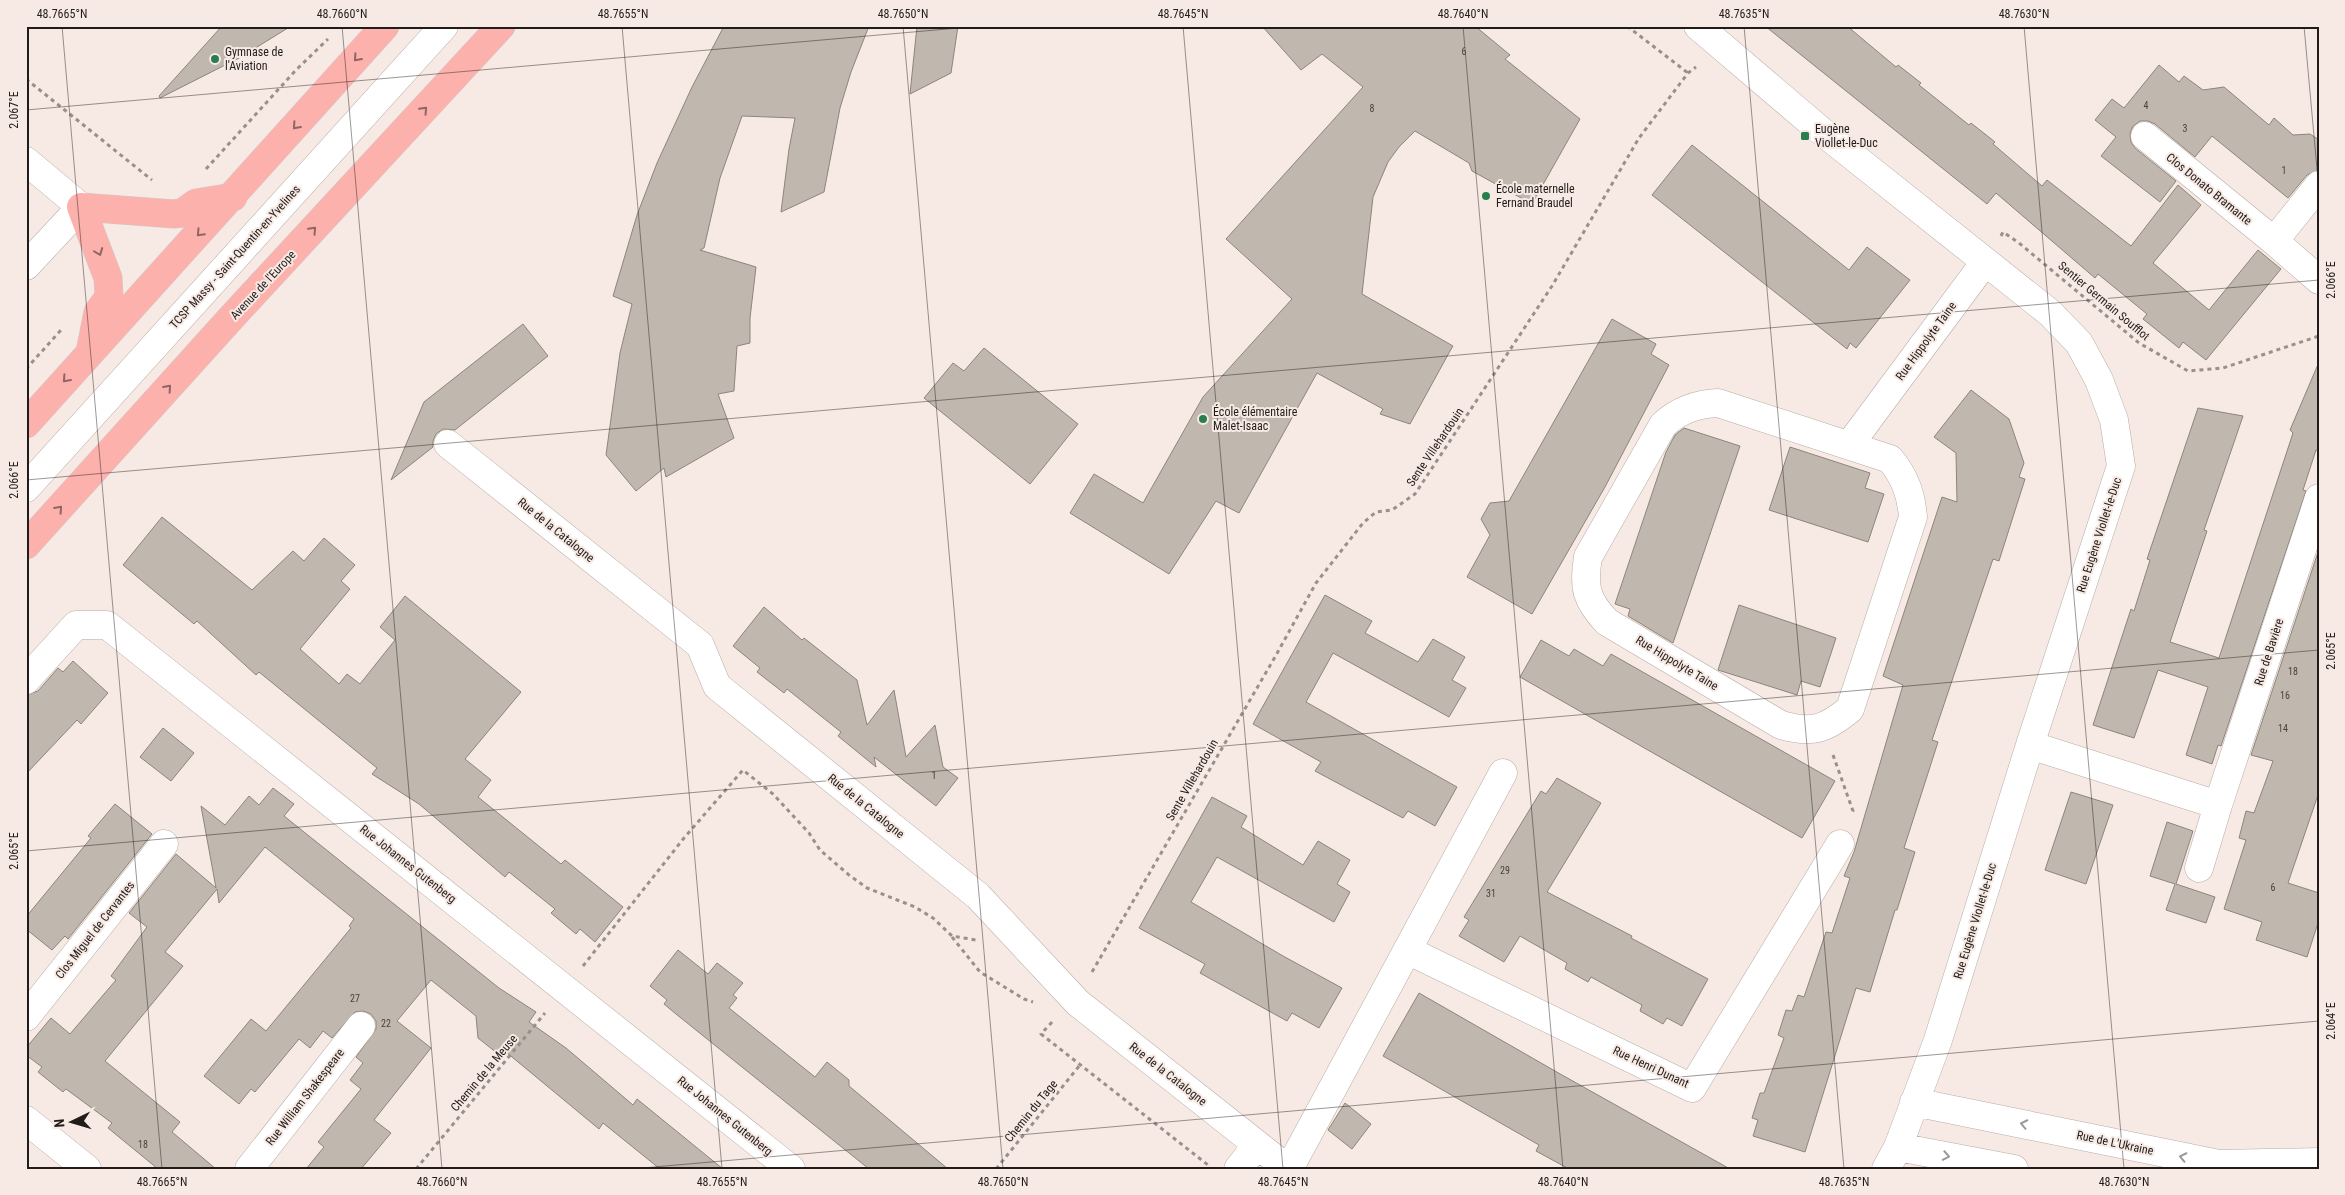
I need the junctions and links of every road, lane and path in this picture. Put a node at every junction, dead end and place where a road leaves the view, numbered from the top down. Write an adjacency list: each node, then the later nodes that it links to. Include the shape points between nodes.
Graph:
1 (385, 26): 13 (main road, one-way to 13)
2 (444, 26): 26 (street, TCSP Massy - Saint-Quentin-en-Yvelines)
3 (501, 26): 28 (main road, Avenue de l'Europe, one-way to 3)
4 (1627, 26): 41 (path, Sente Villehardouin, via 1688,73 1639,138 1552,286 1415,494 1392,510 1376,512 1363,523 1316,583 1094,969)
5 (1698, 26): 16 (street, Rue Eugène Viollet-le-Duc, via 1820,130)
6 (330, 37): 10 (path)
7 (26, 79): 11 (path)
8 (2145, 136): 15 (street, Clos Donato Bramante)
9 (26, 161): 14 (street)
10 (203, 173)
11 (155, 182)
12 (2319, 185): 15 (street)
13 (233, 197): 14 (main road, via 196,203 182,213 174,214); 21 (main road, one-way to 21)
14 (81, 207): 17 (street); 21 (main road, one-way to 21, via 110,289 104,306 98,312)
15 (2274, 241): 18 (street)
16 (1985, 262): 20 (path, Sentier Germain Soufflot, via 2003,232 2139,343 2188,371 2223,368); 25 (street, Rue Hippolyte Taine); 31 (street, Rue Eugène Viollet-le-Duc, via 2050,313 2079,343 2099,380 2114,420 2121,466)
17 (26, 266)
18 (2319, 280)
19 (64, 327): 22 (path)
20 (2319, 336)
21 (90, 353): 23 (main road, one-way to 23)
22 (26, 368)
23 (26, 424)
24 (448, 444): 38 (street, Rue de la Catalogne, via 700,645 717,686 978,896)
25 (1850, 444): 30 (street, Rue Hippolyte Taine, via 1890,459 1908,487 1913,517 1850,708 1834,723); 30 (street, Rue Hippolyte Taine, via 1718,403 1703,404 1674,414 1662,425 1588,556 1585,576 1587,594 1594,609 1608,622 1781,725 1798,730 1815,730)
26 (26, 488)
27 (2319, 498): 33 (street, Rue de Bavière)
28 (26, 545)
29 (26, 680): 40 (street, Rue Johannes Gutenberg, via 76,625 107,625)
30 (1823, 726): 35 (path, via 1853,811)
31 (2030, 745): 33 (street); 45 (street, Rue Eugène Viollet-le-Duc, via 1938,1040)
32 (1503, 773): 39 (street)
33 (2218, 805): 36 (street, Rue de Bavière)
34 (164, 844): 42 (street, Clos Miguel de Cervantes)
35 (1840, 844): 39 (street, Rue Henri Dunant, via 1692,1088)
36 (2199, 868)
37 (952, 936): 38 (path, via 968,940); 40 (path, Chemin de la Meuse, via 915,907 867,888 849,875 820,850 773,794 743,770 684,838); 41 (path, via 980,972 1024,1000)
38 (1018, 938): 41 (street, Rue de la Catalogne)
39 (1407, 950): 57 (street)
40 (565, 988): 52 (path, Chemin de la Meuse); 53 (street, Rue Johannes Gutenberg)
41 (1067, 1004): 44 (path, Sente Villehardouin, via 1041,1034); 47 (street, Rue de la Catalogne)
42 (26, 1017)
43 (361, 1026): 51 (street, Rue William Shakespeare)
44 (1080, 1065): 54 (path, Chemin du Tage); 55 (path)
45 (1914, 1102): 48 (street, Rue Eugène Viollet-le-Duc); 49 (street, Rue de L'Ukraine, one-way to 45, via 2219,1164)
46 (26, 1120): 50 (street)
47 (1257, 1145): 56 (street); 57 (street, Rue de la Catalogne)
48 (1892, 1158): 58 (street, one-way to 58)
49 (2319, 1162)
50 (87, 1169)
51 (249, 1169)
52 (416, 1169)
53 (791, 1169)
54 (996, 1169)
55 (1213, 1169)
56 (1238, 1169)
57 (1289, 1169)
58 (2014, 1169)

